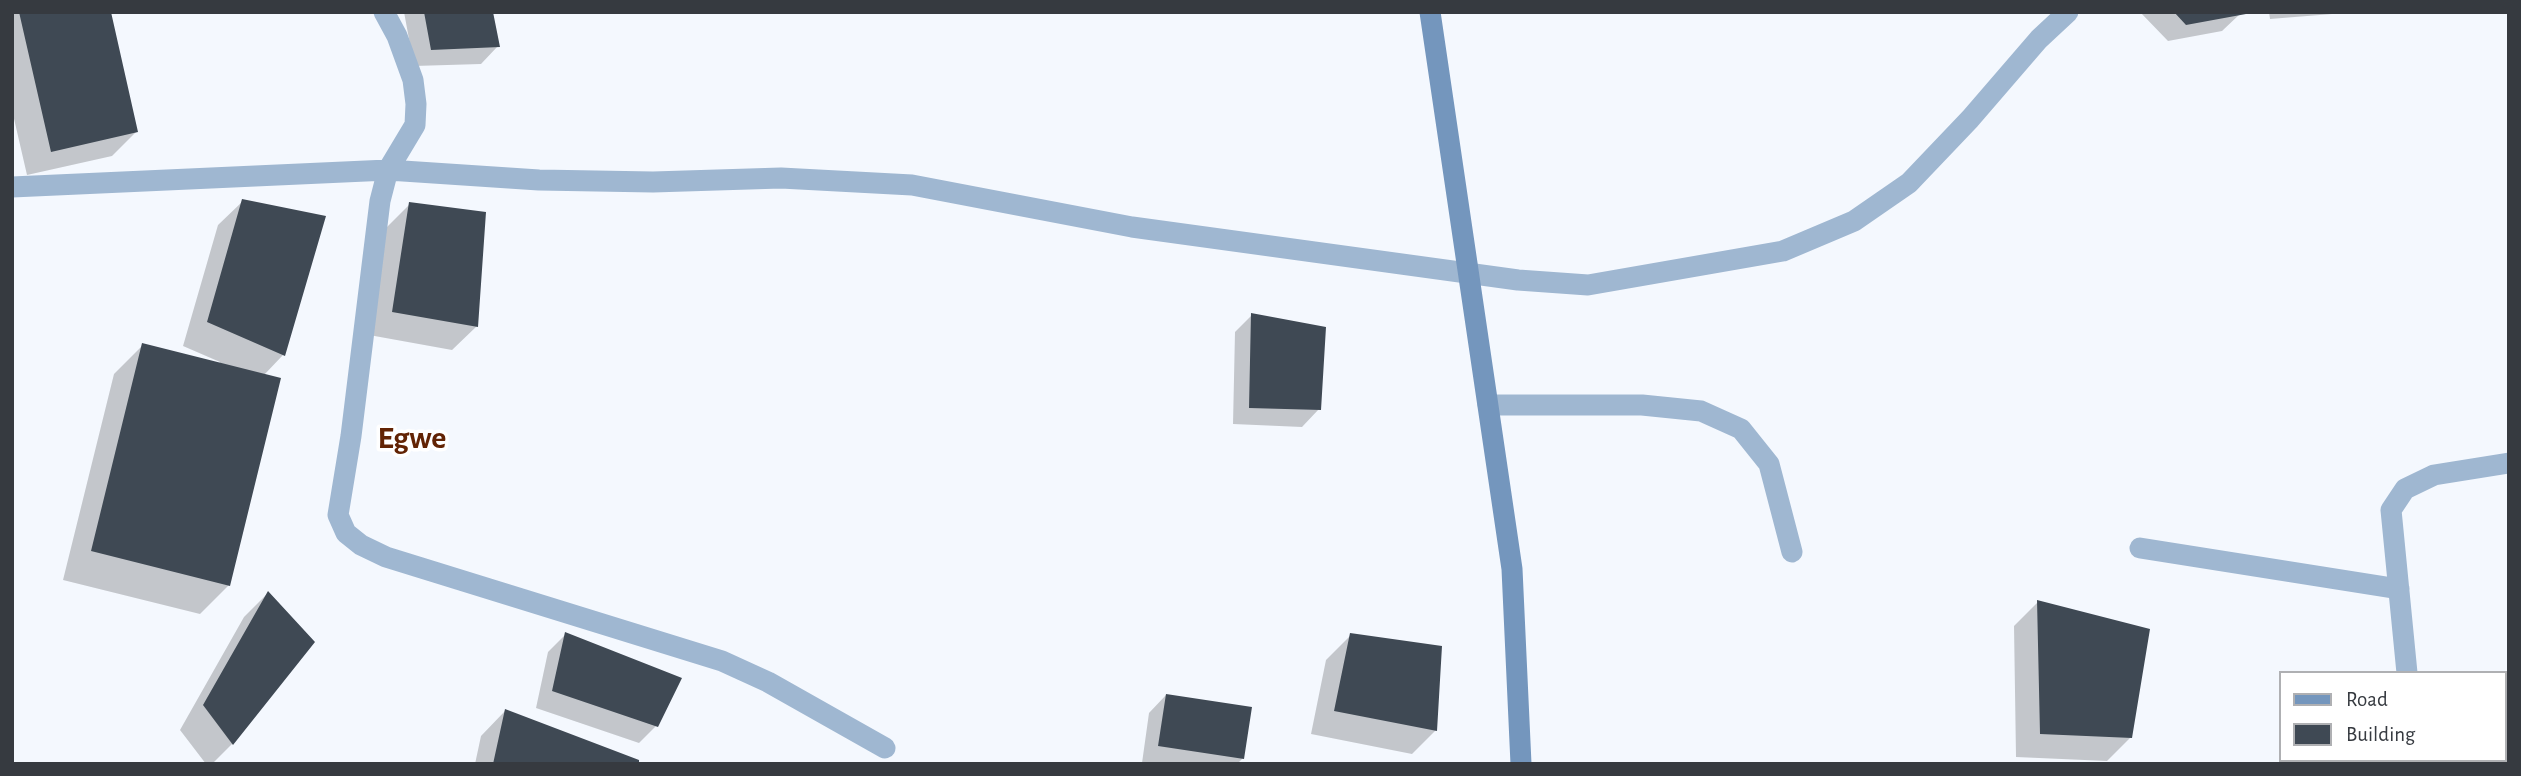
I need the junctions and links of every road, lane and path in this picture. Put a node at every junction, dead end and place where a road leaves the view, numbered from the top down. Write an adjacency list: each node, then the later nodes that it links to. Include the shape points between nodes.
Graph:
1 (384, 12): 4 (street, via 413,80 416,104 415,125)
2 (1430, 12): 6 (street)
3 (2068, 12): 6 (street, via 1909,183 1854,220 1783,251 1588,285 1518,281)
4 (388, 170): 5 (street); 6 (street, via 539,180 781,178 912,185 1132,227); 13 (street, via 338,515 346,533 386,557 722,661 768,681)
5 (12, 187)
6 (1469, 272): 7 (street)
7 (1488, 405): 10 (street, via 1642,405 1701,411 1741,429 1769,464); 14 (street, via 1512,569)
8 (2509, 463): 11 (street, via 2434,475 2405,489 2391,510)
9 (2140, 548): 11 (street)
10 (1792, 552)
11 (2399, 589): 12 (street)
12 (2407, 671)
13 (885, 748)
14 (1521, 764)

